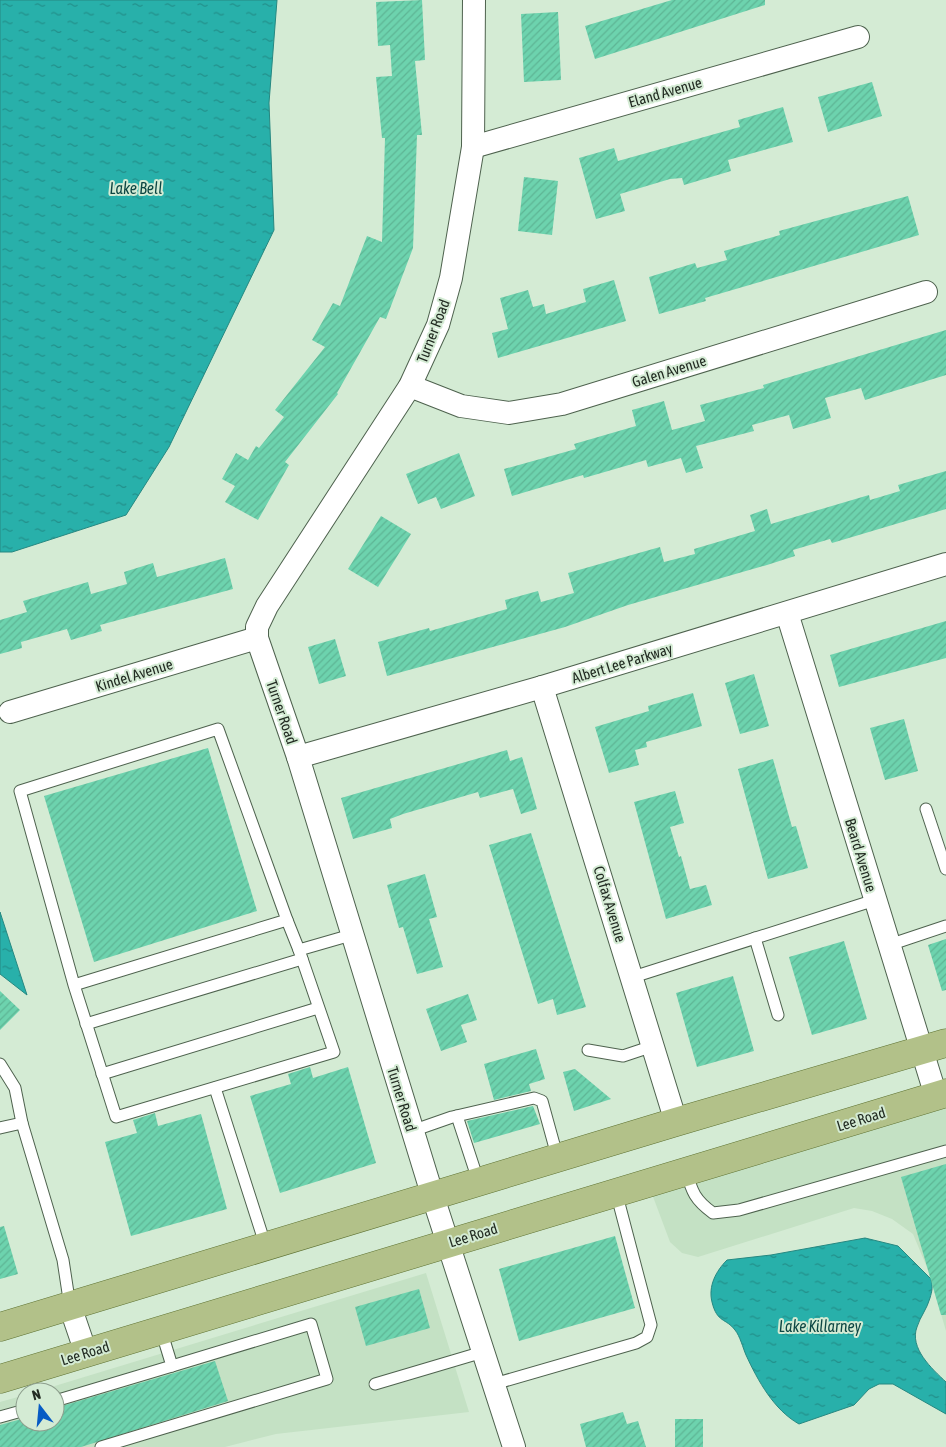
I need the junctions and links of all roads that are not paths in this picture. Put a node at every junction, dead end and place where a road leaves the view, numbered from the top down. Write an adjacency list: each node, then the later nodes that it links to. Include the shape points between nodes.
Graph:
1 (474, 0): 3 (street, Turner Road)
2 (858, 37): 3 (street, Eland Avenue)
3 (473, 147): 5 (street, Turner Road, via 451,278 438,325)
4 (926, 292): 5 (street, Galen Avenue, via 562,404 509,414 461,406)
5 (410, 386): 8 (street, Turner Road, via 267,606 257,627)
6 (946, 564): 7 (street, Albert Lee Parkway)
7 (787, 613): 9 (street, Albert Lee Parkway); 14 (street, Beard Avenue)
8 (257, 638): 10 (street, Kindel Avenue); 11 (street, Turner Road)
9 (542, 687): 11 (street, Albert Lee Parkway); 21 (street, Colfax Avenue)
10 (10, 712)
11 (298, 758): 17 (street, Turner Road)
12 (926, 809): 13 (lane)
13 (946, 869)
14 (875, 900): 18 (lane); 19 (street, Beard Avenue)
15 (286, 920): 20 (lane); 22 (lane); 22 (lane, via 218,729 20,791)
16 (946, 926): 19 (lane)
17 (351, 934): 20 (lane); 37 (street, Turner Road)
18 (755, 938): 21 (lane); 24 (lane)
19 (889, 945): 27 (street, Beard Avenue)
20 (301, 955): 23 (lane); 25 (lane)
21 (633, 977): 26 (street, Colfax Avenue)
22 (74, 985): 25 (lane)
23 (318, 1008): 30 (lane); 31 (lane, via 334,1052)
24 (778, 1015)
25 (86, 1024): 30 (lane)
26 (653, 1046): 28 (lane, via 623,1056); 34 (street, Colfax Avenue)
27 (933, 1047): 32 (street, Beard Avenue); 34 (main road)
28 (588, 1050)
29 (0, 1064): 35 (lane, via 15,1088)
30 (102, 1074): 31 (lane, via 116,1117)
31 (215, 1088): 45 (lane)
32 (941, 1095): 40 (main road, Lee Road)
33 (457, 1116): 37 (lane); 39 (lane, via 534,1098 542,1101); 41 (lane)
34 (676, 1122): 39 (main road)
35 (22, 1123): 36 (lane); 46 (lane, via 63,1260)
36 (0, 1128)
37 (412, 1131): 43 (street, Turner Road)
38 (946, 1151): 40 (lane, via 739,1210 713,1213 698,1202)
39 (558, 1158): 41 (main road)
40 (686, 1171): 42 (main road, Lee Road)
41 (479, 1183): 43 (main road)
42 (616, 1192): 44 (main road, Lee Road); 54 (lane, via 651,1325 647,1337 636,1343)
43 (432, 1197): 44 (street, Turner Road); 45 (main road)
44 (448, 1243): 48 (main road, Lee Road); 49 (street, Turner Road)
45 (266, 1247): 46 (main road)
46 (70, 1306): 47 (main road); 50 (street)
47 (0, 1327)
48 (161, 1330): 50 (main road, Lee Road); 51 (lane)
49 (484, 1352): 53 (lane); 54 (street, Turner Road)
50 (86, 1353): 52 (main road, Lee Road)
51 (172, 1366): 55 (lane); 58 (lane, via 311,1324 327,1380)
52 (0, 1379)
53 (375, 1384)
54 (494, 1384): 59 (street, Turner Road)
55 (65, 1398)
56 (15, 1413): 57 (lane)
57 (0, 1417)
58 (101, 1447)
59 (514, 1447)

